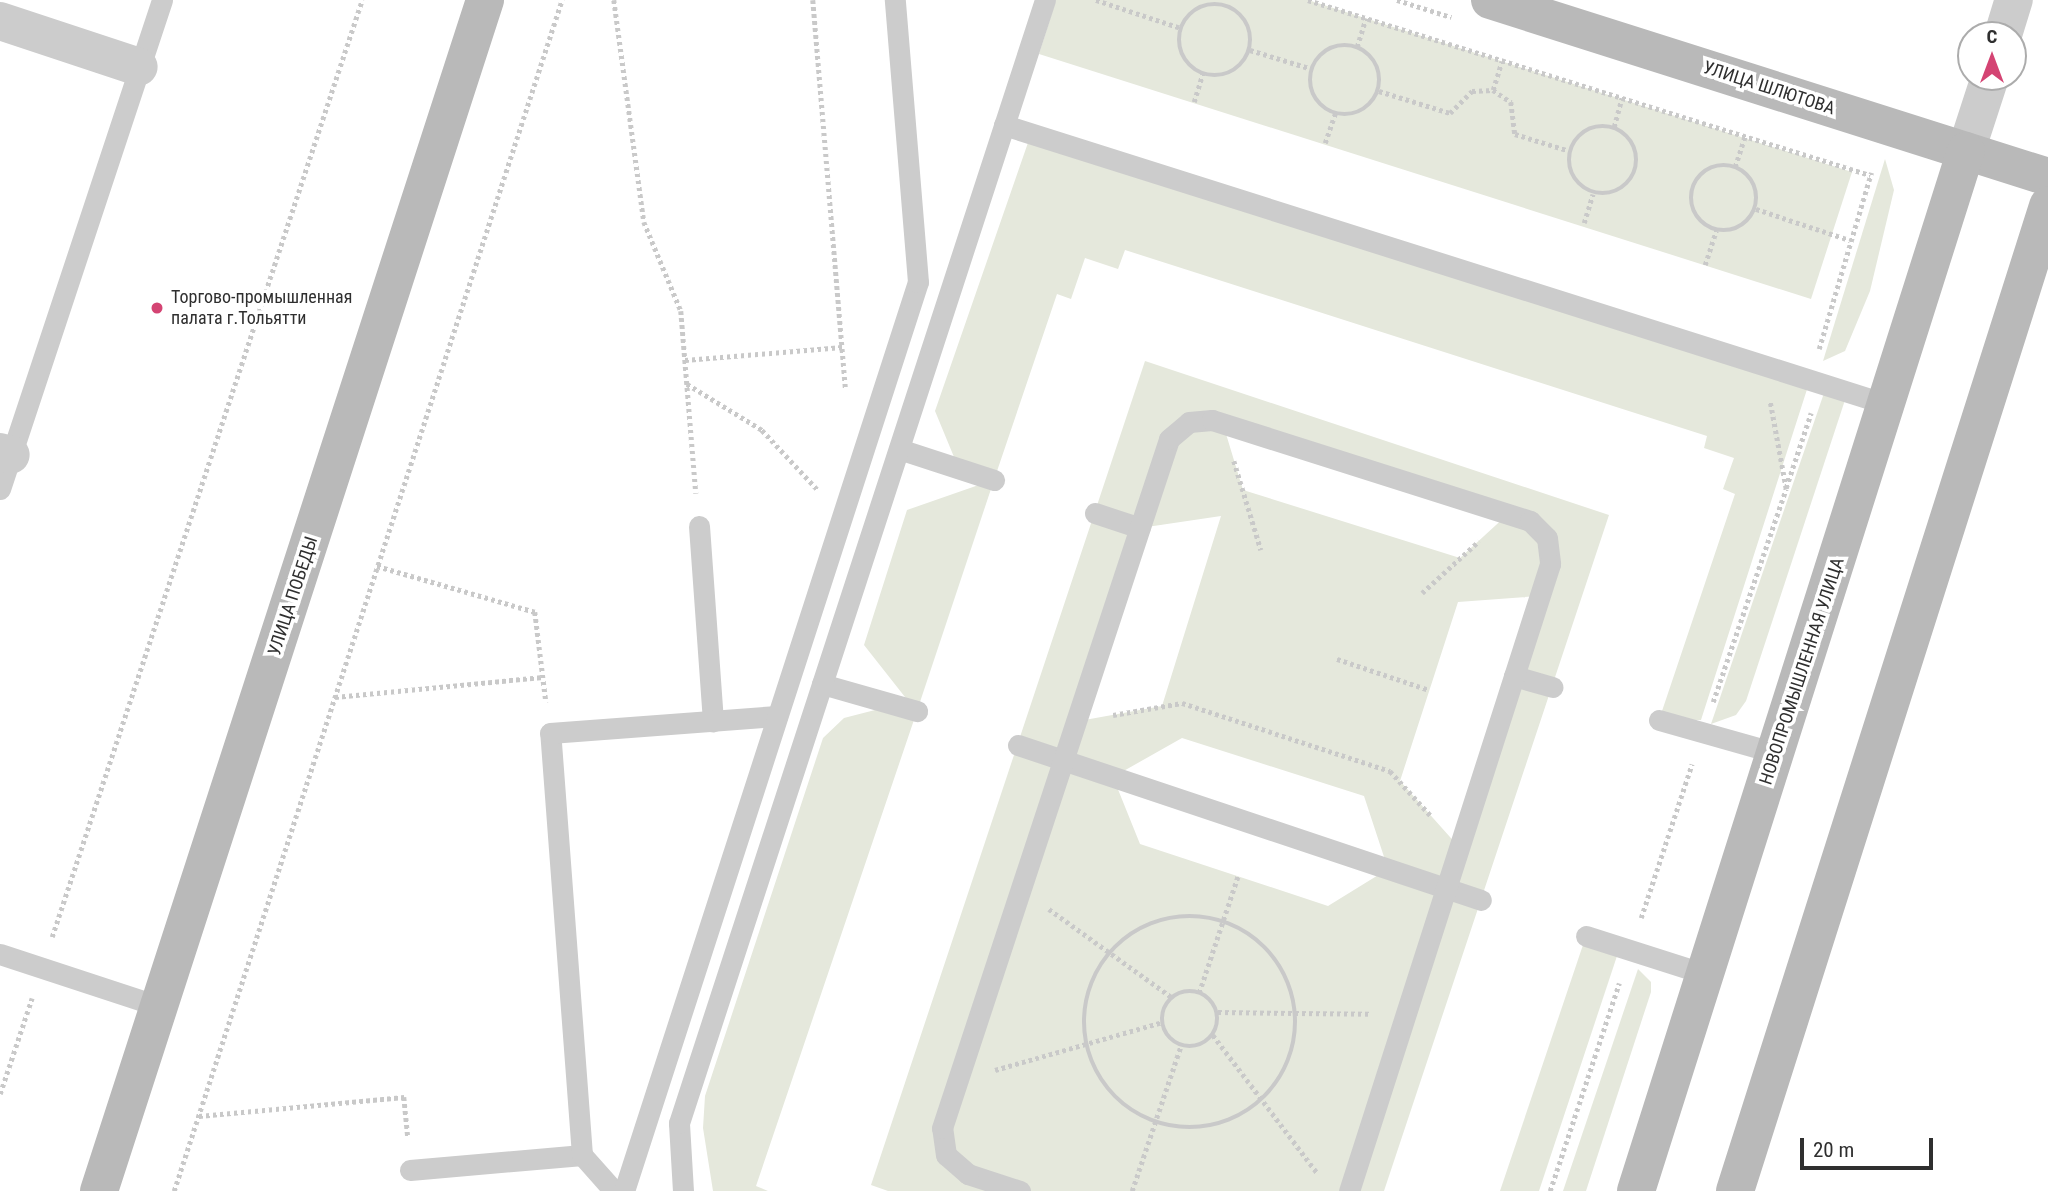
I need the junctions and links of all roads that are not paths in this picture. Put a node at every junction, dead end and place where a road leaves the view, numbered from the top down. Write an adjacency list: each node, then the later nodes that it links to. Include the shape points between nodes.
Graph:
1 (162, 0): 9 (lane)
2 (485, 0): 37 (main road, УЛИЦА ПОБЕДЫ)
3 (895, 0): 26 (lane, via 918,282)
4 (1045, 0): 11 (lane)
5 (1490, 0): 12 (main road, УЛИЦА ШЛЮТОВА)
6 (2014, 0): 8 (street)
7 (0, 21): 9 (street)
8 (2007, 21)
9 (139, 67): 17 (lane)
10 (1985, 91): 12 (street)
11 (1004, 125): 15 (lane); 16 (lane)
12 (1966, 150): 13 (main road, УЛИЦА ШЛЮТОВА); 15 (main road, НОВОПРОМЫШЛЕННАЯ УЛИЦА)
13 (2048, 177)
14 (2048, 206): 47 (main road)
15 (1886, 404): 30 (main road, НОВОПРОМЫШЛЕННАЯ УЛИЦА)
16 (899, 449): 18 (lane); 23 (lane)
17 (4, 465)
18 (994, 480)
19 (1095, 513): 21 (lane)
20 (699, 526): 28 (lane)
21 (1140, 528): 22 (lane, via 1169,439 1189,422 1223,423 1530,520 1547,538 1550,564); 31 (lane)
22 (1514, 676): 24 (lane); 32 (lane)
23 (822, 684): 25 (lane); 43 (lane, via 679,1123)
24 (1552, 687)
25 (917, 711)
26 (777, 716): 28 (lane); 42 (lane)
27 (1659, 720): 30 (lane)
28 (713, 721): 38 (lane, via 550,733)
29 (1018, 745): 31 (lane)
30 (1776, 753): 36 (main road, НОВОПРОМЫШЛЕННАЯ УЛИЦА)
31 (1065, 761): 32 (lane); 44 (lane, via 942,1128 946,1155 968,1174)
32 (1446, 888): 33 (lane); 45 (lane)
33 (1481, 900)
34 (1586, 936): 36 (lane)
35 (0, 954): 37 (lane)
36 (1705, 974): 46 (main road, НОВОПРОМЫШЛЕННАЯ УЛИЦА)
37 (160, 1007): 40 (main road, УЛИЦА ПОБЕДЫ)
38 (582, 1155): 39 (lane); 41 (lane)
39 (410, 1170)
40 (99, 1191)
41 (614, 1191)
42 (624, 1191)
43 (684, 1191)
44 (1020, 1191)
45 (1349, 1191)
46 (1636, 1191)
47 (1735, 1191)

